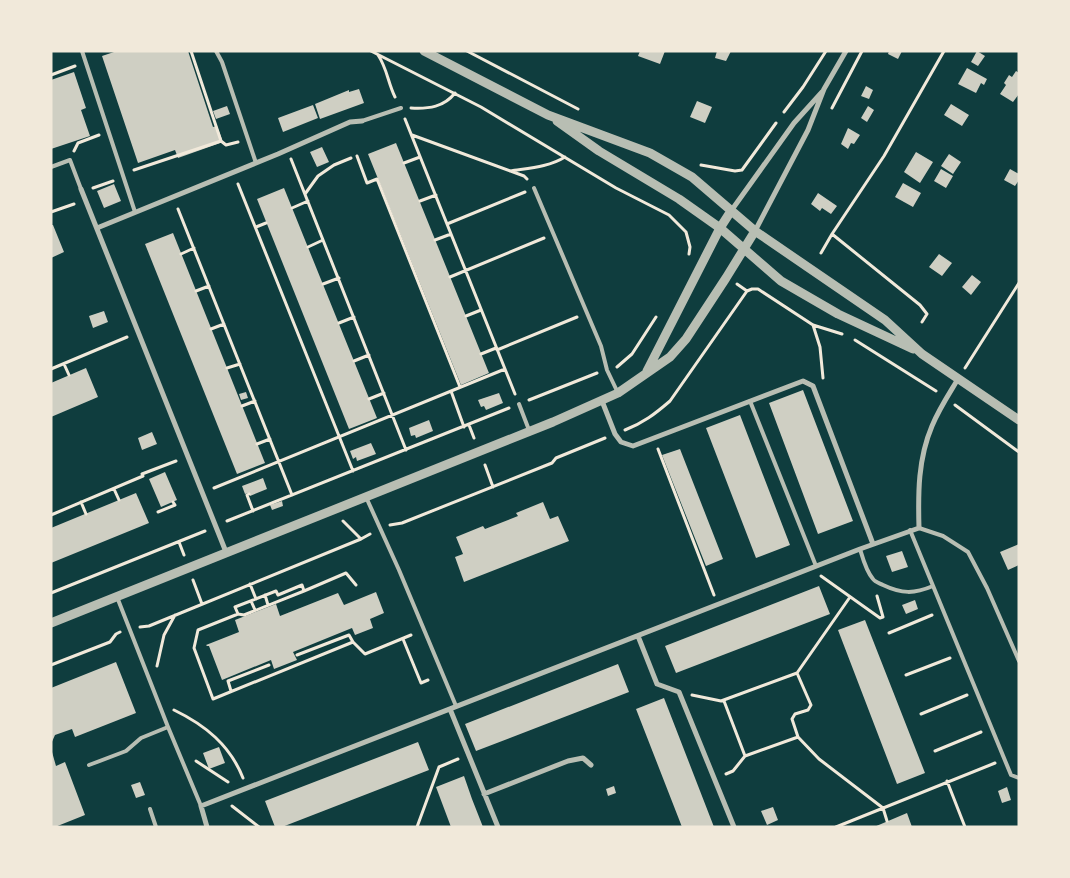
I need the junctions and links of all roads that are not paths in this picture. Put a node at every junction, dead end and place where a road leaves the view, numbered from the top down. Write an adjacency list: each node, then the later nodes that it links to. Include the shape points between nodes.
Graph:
1 (82, 51): 14 (lane)
2 (216, 51): 9 (lane)
3 (424, 51): 7 (street)
4 (846, 51): 5 (street)
5 (824, 89): 13 (street, via 794,123); 17 (street, via 808,130)
6 (401, 108): 8 (lane)
7 (548, 115): 13 (street, via 650,153 696,179); 16 (street)
8 (362, 121): 9 (street, via 350,122)
9 (256, 163): 14 (street)
10 (51, 167): 12 (lane, via 70,160)
11 (534, 188): 22 (lane)
12 (81, 189): 15 (street)
13 (731, 211): 16 (street); 17 (street)
14 (135, 212): 15 (street)
15 (97, 228): 33 (street)
16 (720, 228): 18 (street); 20 (street)
17 (755, 231): 18 (street); 19 (street, via 885,320)
18 (744, 250): 19 (street, via 798,291); 20 (street, via 686,339 670,357)
19 (922, 354): 21 (street)
20 (644, 375): 22 (street)
21 (958, 379): 26 (street); 29 (street, via 932,425 925,447 918,493)
22 (618, 393): 23 (street)
23 (602, 401): 24 (street, via 615,434 621,442 633,446); 27 (street)
24 (750, 401): 31 (street, via 803,381 813,386); 34 (lane)
25 (519, 404): 27 (lane)
26 (1019, 420)
27 (530, 431): 28 (street)
28 (366, 496): 33 (street); 40 (lane)
29 (919, 528): 30 (street); 39 (lane, via 943,536 968,552)
30 (910, 530): 31 (street); 35 (lane)
31 (873, 544): 32 (street)
32 (860, 549): 34 (street); 35 (lane, via 874,580 893,590 919,592)
33 (226, 552): 36 (street)
34 (816, 566): 38 (street)
35 (933, 586): 45 (lane, via 1011,775)
36 (117, 597): 37 (street); 42 (lane)
37 (51, 623)
38 (638, 636): 40 (street); 52 (street, via 657,684 678,692)
39 (1019, 661)
40 (456, 706): 41 (street)
41 (450, 709): 46 (street); 47 (street)
42 (168, 727): 43 (lane, via 141,738 126,751); 47 (lane)
43 (89, 765)
44 (590, 765): 46 (street, via 583,758 568,762)
45 (1019, 778)
46 (484, 794): 51 (street)
47 (201, 806): 50 (street)
48 (150, 810): 49 (lane)
49 (156, 827)
50 (207, 827)
51 (498, 827)
52 (734, 827)

